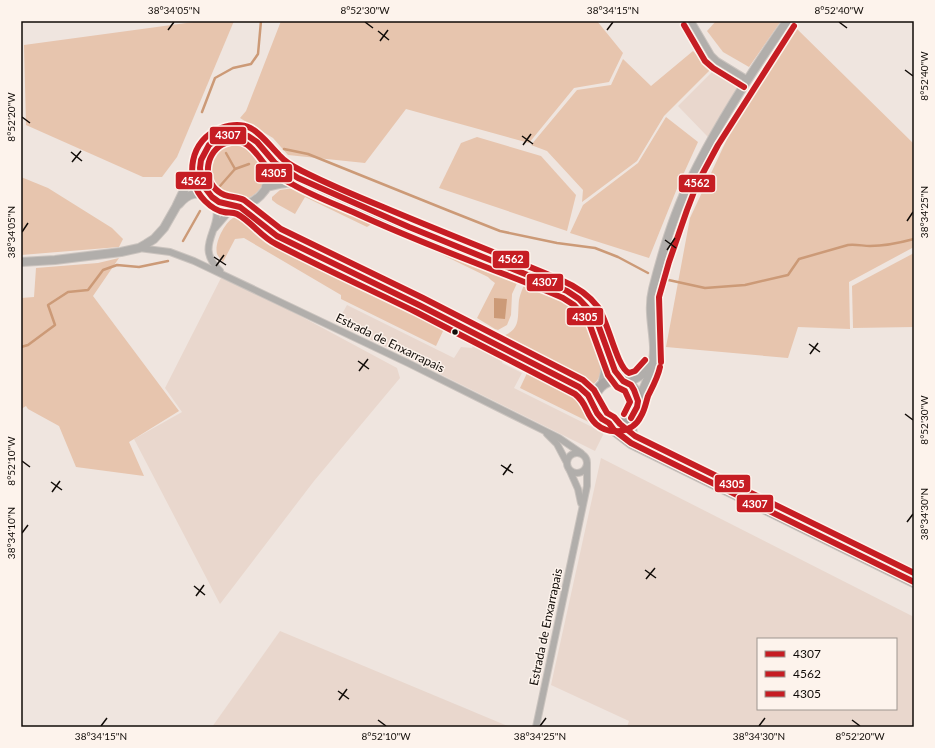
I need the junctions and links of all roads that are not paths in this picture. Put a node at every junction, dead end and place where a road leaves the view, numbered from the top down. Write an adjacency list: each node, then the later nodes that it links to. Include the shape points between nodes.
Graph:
1 (691, 21): 3 (street, via 717,62)
2 (787, 21): 3 (street)
3 (748, 80): 16 (street, via 690,180 665,247 651,299)
4 (202, 155): 5 (street, via 216,140 229,134 243,134 256,140); 8 (street, via 200,177); 10 (street)
5 (268, 156): 6 (street, via 277,165); 7 (street, via 271,169)
6 (310, 183): 7 (street, via 282,183); 15 (street, via 384,217 566,291 579,299 595,316)
7 (266, 187): 9 (street, via 255,200)
8 (212, 197): 9 (street, via 224,204); 10 (street, via 202,193 190,194); 11 (street, via 217,211)
9 (236, 206): 11 (street)
10 (176, 207): 12 (street, via 160,234)
11 (215, 228): 14 (street, via 208,244 208,251 210,259)
12 (139, 248): 13 (street, via 94,256); 14 (street, Estrada de Enxarrapais, via 184,256)
13 (21, 262)
14 (224, 275): 22 (street, Estrada de Enxarrapais)
15 (604, 344): 17 (street, via 615,371); 18 (street, via 605,372)
16 (653, 362): 17 (street, via 639,377); 19 (street)
17 (624, 382): 18 (main road, via 612,380); 19 (main road, via 634,390)
18 (602, 385): 21 (main road, via 594,398 594,405 602,419)
19 (638, 401): 20 (main road)
20 (631, 418): 21 (main road, via 617,424); 23 (main road, via 631,434)
21 (609, 423): 23 (main road, via 625,439)
22 (545, 432): 24 (street, Estrada de Enxarrapais); 25 (street, Estrada de Enxarrapais, via 556,444)
23 (640, 447): 29 (main road)
24 (581, 453): 25 (street, via 571,454); 26 (street, via 587,458)
25 (567, 463): 27 (street)
26 (588, 465): 27 (street, via 580,473); 28 (street, Estrada de Enxarrapais)
27 (570, 471): 28 (street, Estrada de Enxarrapais)
28 (582, 507): 30 (street, Estrada de Enxarrapais)
29 (914, 582)
30 (536, 727)

